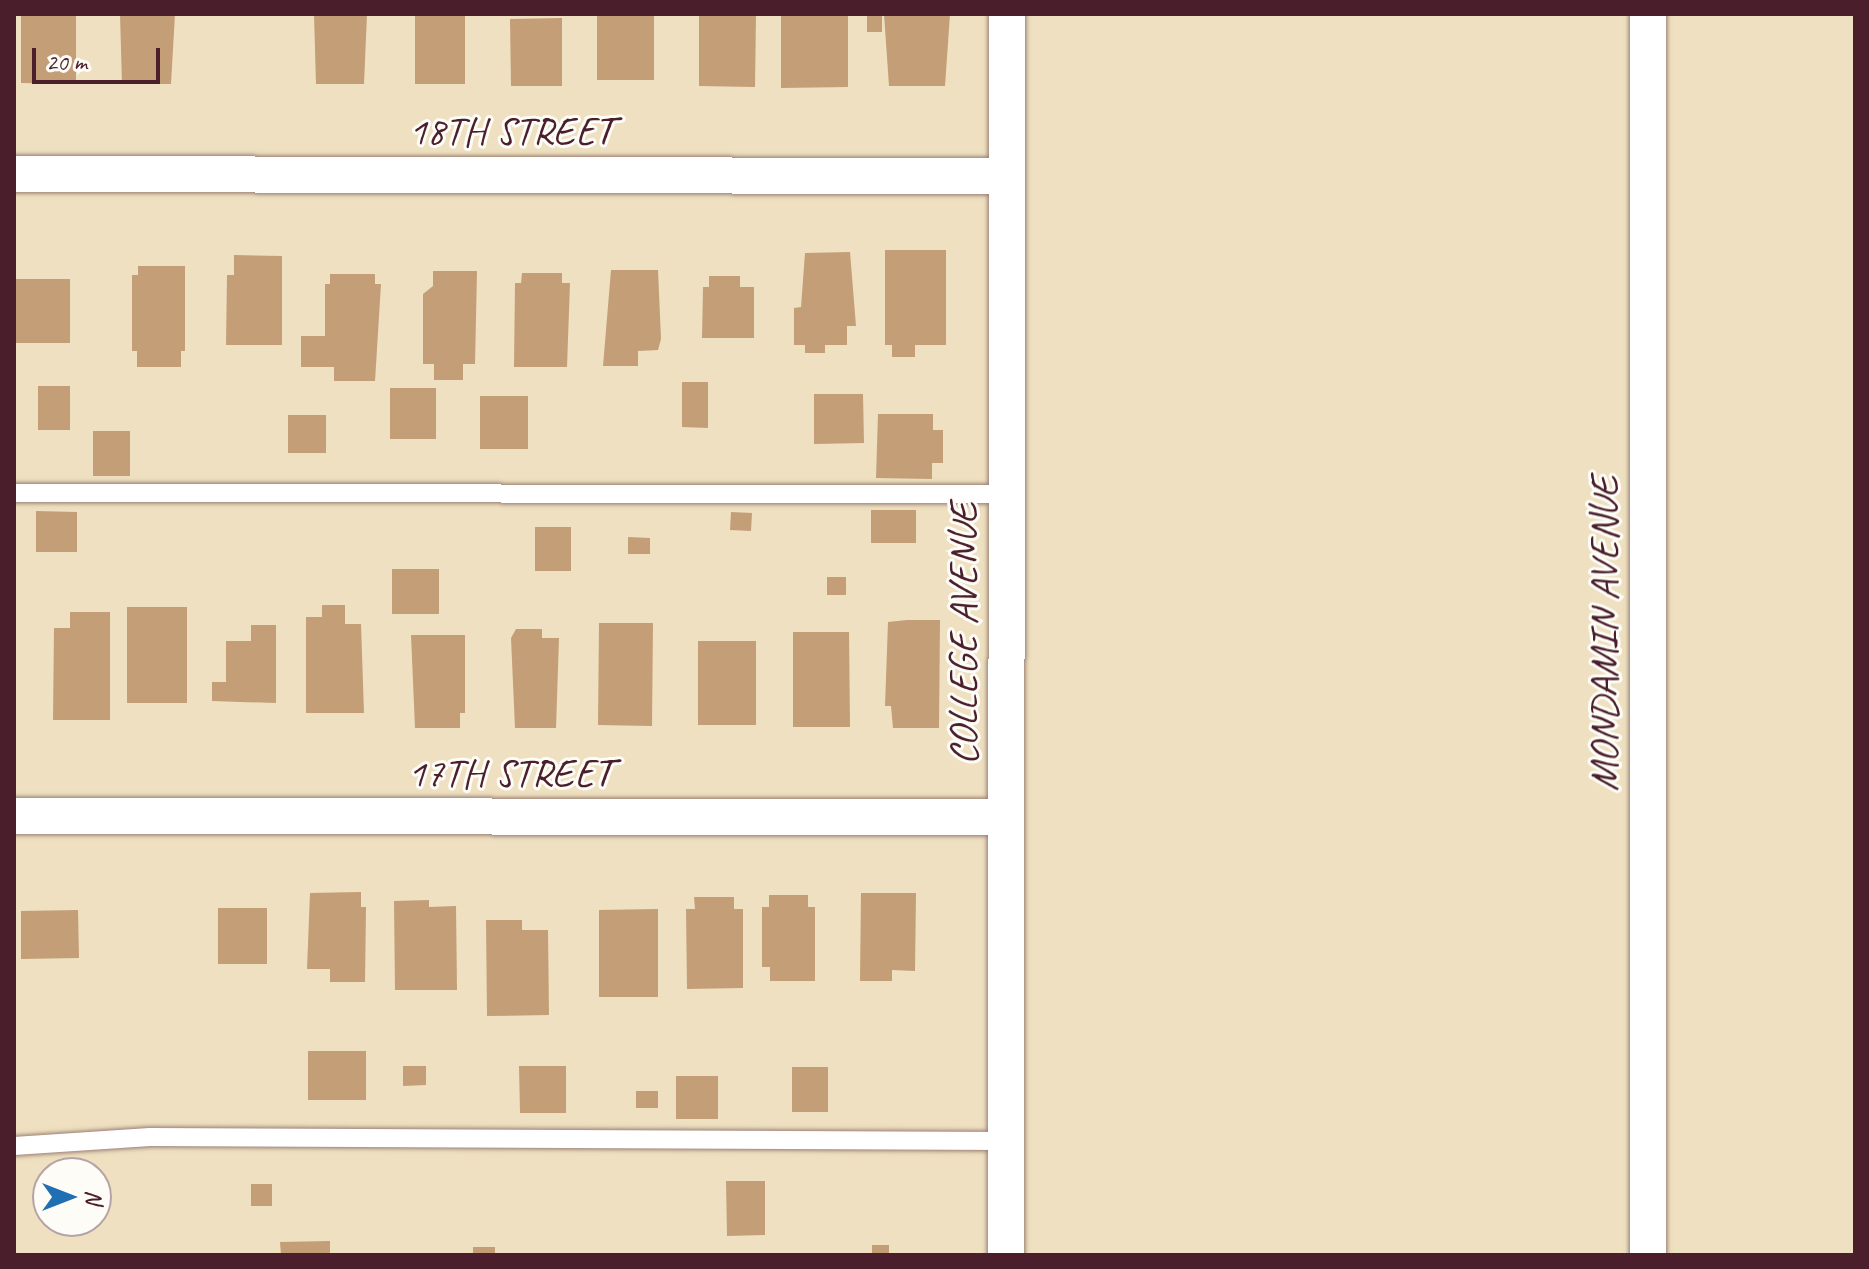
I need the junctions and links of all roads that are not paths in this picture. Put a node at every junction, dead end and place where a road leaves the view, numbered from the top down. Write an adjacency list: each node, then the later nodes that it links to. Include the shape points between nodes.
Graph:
1 (1007, 14): 4 (street, COLLEGE AVENUE)
2 (1648, 14): 12 (street, MONDAMIN AVENUE)
3 (14, 174): 4 (street, 18TH STREET)
4 (1007, 176): 6 (street, COLLEGE AVENUE)
5 (14, 493): 6 (lane)
6 (1007, 494): 8 (street, COLLEGE AVENUE)
7 (14, 816): 8 (street, 17TH STREET)
8 (1006, 817): 9 (street, COLLEGE AVENUE)
9 (1006, 1141): 10 (lane, via 150,1137); 11 (street, COLLEGE AVENUE)
10 (14, 1146)
11 (1006, 1255)
12 (1648, 1255)

